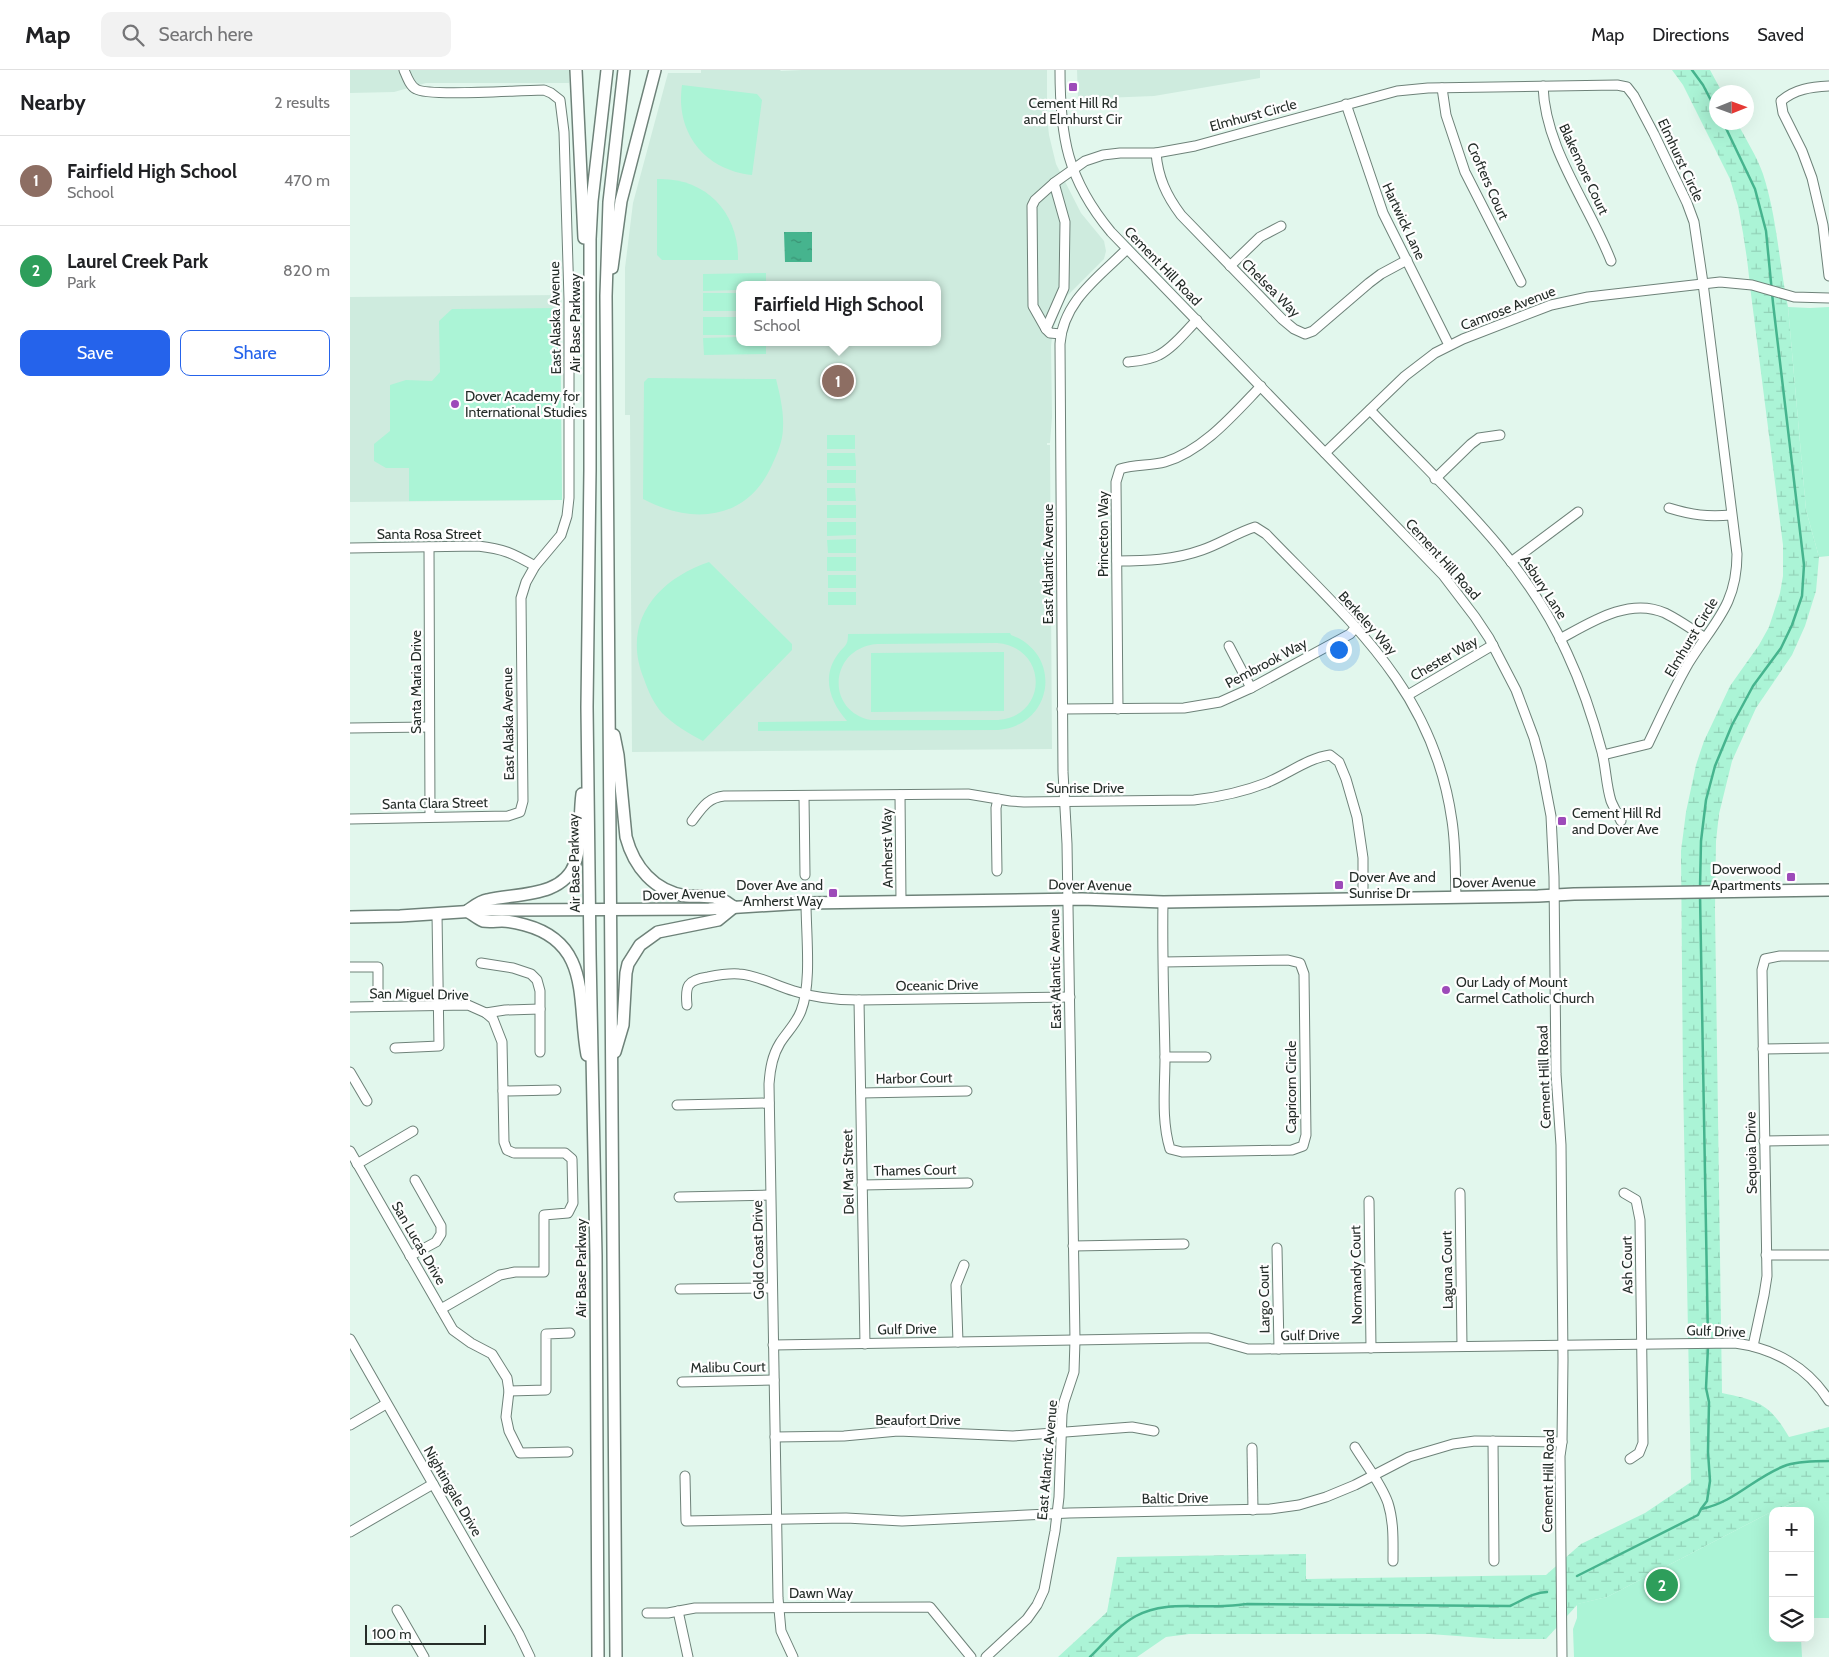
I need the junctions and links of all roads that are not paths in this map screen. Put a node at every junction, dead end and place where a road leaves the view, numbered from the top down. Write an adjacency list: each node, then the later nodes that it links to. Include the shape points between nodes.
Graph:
1 (404, 70): 42 (street, East Alaska Avenue, via 410,83 422,91 544,90 560,100 562,106 569,299 568,516 561,535)
2 (576, 70): 22 (main road)
3 (607, 70): 22 (main road, Air Base Parkway, via 592,202)
4 (624, 70): 23 (main road, via 609,202)
5 (656, 70): 23 (main road, via 621,201)
6 (1060, 70): 12 (street, Cement Hill Road, via 1062,128)
7 (1543, 86): 9 (street, Elmhurst Circle); 17 (street, Blakemore Court, via 1551,132); 21 (street, Elmhurst Circle, via 1628,87 1687,203 1698,240)
8 (1829, 86): 19 (street, via 1806,88 1790,93 1781,101 1783,113 1812,178)
9 (1442, 88): 10 (street, Elmhurst Circle, via 1396,91); 20 (street, Crofters Court, via 1446,115 1465,172)
10 (1346, 104): 11 (street, Elmhurst Circle, via 1195,146); 16 (street, Hartwick Lane, via 1383,213)
11 (1156, 153): 12 (street, Elmhurst Circle, via 1103,155); 18 (street, Chelsea Way, via 1160,178 1172,203)
12 (1073, 170): 13 (street, Elmhurst Circle); 15 (street, Cement Hill Road, via 1093,209)
13 (1054, 183): 26 (street, via 1065,222 1064,288); 26 (street, Elmhurst Circle, via 1032,206 1033,306)
14 (1280, 226): 18 (street, via 1260,237)
15 (1128, 249): 25 (street, Cement Hill Road); 27 (street, East Atlantic Avenue, via 1076,300)
16 (1407, 260): 18 (street, Chelsea Way, via 1381,274 1313,331 1305,334 1294,330); 28 (street, Hartwick Lane)
17 (1611, 261)
18 (1230, 266)
19 (1829, 276)
20 (1521, 282)
21 (1704, 283): 24 (street, Camrose Avenue, via 1720,282 1752,286 1783,295); 28 (street, Camrose Avenue, via 1569,300); 37 (street, Elmhurst Circle)
22 (589, 296): 56 (main road, Air Base Parkway)
23 (606, 296): 50 (main road)
24 (1829, 298)
25 (1197, 320): 29 (street, via 1160,355); 30 (street, Cement Hill Road)
26 (1046, 329): 27 (street)
27 (1060, 334): 51 (street, East Atlantic Avenue)
28 (1449, 345): 31 (street, Camrose Avenue, via 1419,364)
29 (1128, 362)
30 (1261, 386): 33 (street, Cement Hill Road); 40 (street, Princeton Way, via 1211,435 1182,456 1120,469 1116,482)
31 (1370, 410): 33 (street, Camrose Avenue); 34 (street, Asbury Lane)
32 (1500, 435): 34 (street, via 1479,438)
33 (1325, 454): 46 (street, Cement Hill Road, via 1443,575)
34 (1436, 479): 41 (street, Asbury Lane)
35 (1669, 508): 37 (street, via 1705,517)
36 (1578, 512): 41 (street)
37 (1731, 515): 44 (street, Elmhurst Circle, via 1737,554 1734,586 1728,604)
38 (429, 547): 39 (street, Santa Rosa Street); 42 (street, Santa Rosa Street, via 498,548); 53 (street, Santa Maria Drive)
39 (350, 548)
40 (1117, 561): 43 (street, Berkeley Way, via 1180,557 1222,543 1255,527 1266,534); 52 (street, Princeton Way)
41 (1511, 562): 45 (street, Asbury Lane)
42 (534, 566): 61 (street, East Alaska Avenue, via 521,598 523,801)
43 (1356, 627): 48 (street, Pembrook Way, via 1350,634); 49 (street, Berkeley Way, via 1380,654)
44 (1705, 638): 45 (street, via 1664,613 1636,608 1607,615); 55 (street, Elmhurst Circle, via 1687,666 1648,744)
45 (1560, 639): 55 (street, Asbury Lane, via 1587,701)
46 (1493, 645): 49 (street, Chester Way); 69 (street, Cement Hill Road, via 1523,706 1541,764 1552,833)
47 (1229, 646): 48 (street)
48 (1251, 688): 52 (street, Pembrook Way, via 1203,706)
49 (1408, 695): 70 (street, Berkeley Way, via 1431,743 1448,797 1455,852)
50 (609, 707): 76 (main road, via 618,755 626,837 640,869 667,890 687,896 718,898); 78 (main road)
51 (1062, 709): 52 (street, Pembrook Way); 60 (street, East Atlantic Avenue)
52 (1118, 709)
53 (429, 727): 54 (street); 62 (street, Santa Maria Drive)
54 (350, 728)
55 (1603, 755): 65 (street, Asbury Lane, via 1611,800)
56 (588, 763): 77 (main road, Air Base Parkway); 79 (main road, via 582,785 577,852 571,872 550,889 484,900)
57 (900, 795): 58 (street, Sunrise Drive); 59 (street, Sunrise Drive, via 968,794); 73 (street, Amherst Way)
58 (804, 796): 64 (street, Sunrise Drive, via 714,797); 67 (street)
59 (998, 799): 60 (street, Sunrise Drive); 66 (street)
60 (1064, 802): 71 (street, Sunrise Drive, via 1178,801 1218,797 1265,783 1318,757 1330,755 1339,762 1357,817 1363,858); 72 (street, East Atlantic Avenue)
61 (520, 812): 62 (street, Santa Clara Street, via 508,816)
62 (430, 816): 63 (street, Santa Clara Street)
63 (350, 818)
64 (692, 821)
65 (1621, 821)
66 (997, 871)
67 (805, 875)
68 (1829, 890): 69 (main road, Dover Avenue)
69 (1554, 895): 70 (main road, Dover Avenue); 142 (street, Cement Hill Road, via 1556,1074 1561,1145)
70 (1456, 897): 71 (main road, Dover Avenue)
71 (1363, 899): 74 (main road, Dover Avenue)
72 (1068, 900): 73 (main road, Dover Avenue); 74 (main road, Dover Avenue); 87 (street, East Atlantic Avenue)
73 (901, 901): 75 (main road, Dover Avenue)
74 (1163, 902): 83 (street, Capricorn Circle)
75 (806, 903): 76 (main road, Dover Avenue); 86 (street, Gold Coast Drive)
76 (734, 907): 78 (main road, Dover Avenue); 101 (main road, via 718,920 658,932 640,944 628,964 623,1025)
77 (589, 909): 78 (main road, Dover Avenue); 79 (main road, Dover Avenue); 103 (main road, Air Base Parkway)
78 (610, 910): 101 (main road)
79 (466, 912): 80 (main road, Dover Avenue); 103 (main road, via 484,921 514,922 535,928 564,948 574,963 580,983 583,1033)
80 (437, 914): 81 (main road, Dover Avenue); 90 (street)
81 (350, 917)
82 (1829, 956): 97 (street, Sequoia Drive, via 1764,959)
83 (1164, 962): 99 (street, Capricorn Circle); 99 (street, Capricorn Circle, via 1288,960 1300,963 1304,974 1306,1135 1303,1146 1292,1150 1182,1152 1170,1149 1166,1135)
84 (481, 964): 93 (street, via 531,974 540,991)
85 (350, 967): 89 (street, via 378,967)
86 (805, 994): 88 (street, Oceanic Drive); 91 (street, Oceanic Drive, via 753,976 724,974 694,980 686,993); 109 (street, Gold Coast Drive, via 796,1023 772,1058)
87 (1070, 997): 88 (street, Oceanic Drive); 125 (street, East Atlantic Avenue)
88 (859, 1000): 107 (street, Del Mar Street)
89 (378, 1006): 90 (street, San Miguel Drive); 92 (street, San Miguel Drive)
90 (438, 1006): 94 (street, San Miguel Drive, via 468,1005); 95 (street, via 439,1046)
91 (687, 1006)
92 (350, 1007)
93 (540, 1009): 94 (street); 98 (street)
94 (486, 1013): 105 (street, via 493,1019 502,1042)
95 (395, 1048)
96 (1829, 1048): 97 (street)
97 (1763, 1049): 113 (street, Sequoia Drive)
98 (540, 1052)
99 (1165, 1057): 100 (street)
100 (1206, 1057)
101 (612, 1064): 177 (main road)
102 (350, 1072): 108 (street)
103 (593, 1085): 176 (main road, Air Base Parkway)
104 (556, 1090): 105 (street)
105 (503, 1091): 133 (street, via 507,1150 514,1153 565,1153 572,1158 573,1203 568,1214 544,1215 544,1272 500,1275)
106 (967, 1091): 107 (street, Harbor Court)
107 (861, 1093): 118 (street, Del Mar Street)
108 (367, 1101)
109 (769, 1103): 110 (street); 121 (street, Gold Coast Drive)
110 (677, 1105)
111 (413, 1131): 115 (street)
112 (1829, 1140): 113 (street)
113 (1764, 1141): 127 (street, Sequoia Drive)
114 (350, 1151): 115 (street, San Lucas Drive)
115 (357, 1164): 129 (street, San Lucas Drive)
116 (415, 1180): 129 (street, via 441,1226 441,1234 436,1242)
117 (968, 1183): 118 (street, Thames Court)
118 (862, 1185): 138 (street, Del Mar Street)
119 (1460, 1193): 141 (street, Laguna Court)
120 (1624, 1193): 139 (street, Ash Court, via 1636,1200 1640,1220)
121 (770, 1195): 122 (street); 131 (street, Gold Coast Drive)
122 (679, 1197)
123 (1369, 1201): 144 (street, Normandy Court)
124 (1184, 1244): 125 (street)
125 (1074, 1246): 136 (street, East Atlantic Avenue)
126 (1277, 1248): 145 (street, Largo Court)
127 (1766, 1255): 128 (street); 143 (street, Sequoia Drive, via 1766,1285)
128 (1829, 1255)
129 (410, 1256): 133 (street, San Lucas Drive)
130 (964, 1265): 137 (street, via 956,1285)
131 (772, 1288): 132 (street); 140 (street, Gold Coast Drive)
132 (680, 1289)
133 (441, 1309): 148 (street, San Lucas Drive, via 453,1330 492,1354 507,1378)
134 (570, 1333): 148 (street, via 546,1334 546,1390)
135 (350, 1340): 150 (street, Nightingale Drive)
136 (1075, 1340): 137 (street, Gulf Drive); 145 (street, Gulf Drive, via 1208,1338 1248,1349); 153 (street, East Atlantic Avenue, via 1074,1372 1064,1402)
137 (958, 1342): 138 (street, Gulf Drive)
138 (865, 1344): 140 (street, Gulf Drive)
139 (1642, 1344): 142 (street, Gulf Drive); 143 (street, Gulf Drive, via 1735,1342); 160 (street, Ash Court, via 1643,1443 1639,1453)
140 (773, 1345): 146 (street, Gold Coast Drive)
141 (1462, 1346): 142 (street, Gulf Drive); 144 (street, Gulf Drive)
142 (1562, 1346): 156 (street, Cement Hill Road)
143 (1753, 1346): 149 (street, Gulf Drive, via 1773,1352 1795,1365)
144 (1371, 1348): 145 (street, Gulf Drive)
145 (1279, 1349)
146 (774, 1380): 147 (street, Malibu Court); 154 (street, Gold Coast Drive)
147 (682, 1382)
148 (509, 1391): 159 (street, via 506,1417 520,1453)
149 (1829, 1399)
150 (386, 1404): 151 (street); 163 (street, Nightingale Drive)
151 (350, 1425)
152 (1154, 1430): 153 (street, Beaufort Drive, via 1132,1427)
153 (1061, 1432): 154 (street, Beaufort Drive, via 995,1436 898,1431); 165 (street, East Atlantic Avenue)
154 (775, 1437): 166 (street, Gold Coast Drive)
155 (1493, 1441): 156 (street, Baltic Drive); 161 (street, Baltic Drive, via 1475,1441 1430,1450); 169 (street)
156 (1562, 1442): 182 (street, Cement Hill Road)
157 (1355, 1447): 161 (street)
158 (1252, 1448): 164 (street)
159 (568, 1452)
160 (1630, 1459)
161 (1372, 1475): 164 (street, Baltic Drive, via 1313,1502); 168 (street, via 1390,1510)
162 (685, 1476): 166 (street, Baltic Drive, via 686,1521)
163 (433, 1484): 167 (street); 175 (street, Nightingale Drive)
164 (1253, 1510): 165 (street, Baltic Drive)
165 (1057, 1514): 166 (street, Baltic Drive, via 902,1521 846,1518); 181 (street, East Atlantic Avenue, via 1048,1576 1037,1605 1027,1619)
166 (776, 1520): 170 (street, Gold Coast Drive)
167 (350, 1532)
168 (1394, 1561)
169 (1494, 1561)
170 (778, 1607): 172 (street, Dawn Way); 179 (street, Gold Coast Drive, via 781,1631); 180 (street, Dawn Way, via 930,1607)
171 (397, 1610): 174 (street)
172 (678, 1611): 173 (street, Dawn Way); 178 (street)
173 (647, 1613)
174 (424, 1657)
175 (530, 1657)
176 (598, 1657)
177 (616, 1657)
178 (688, 1657)
179 (793, 1657)
180 (971, 1657)
181 (986, 1657)
182 (1562, 1657)

